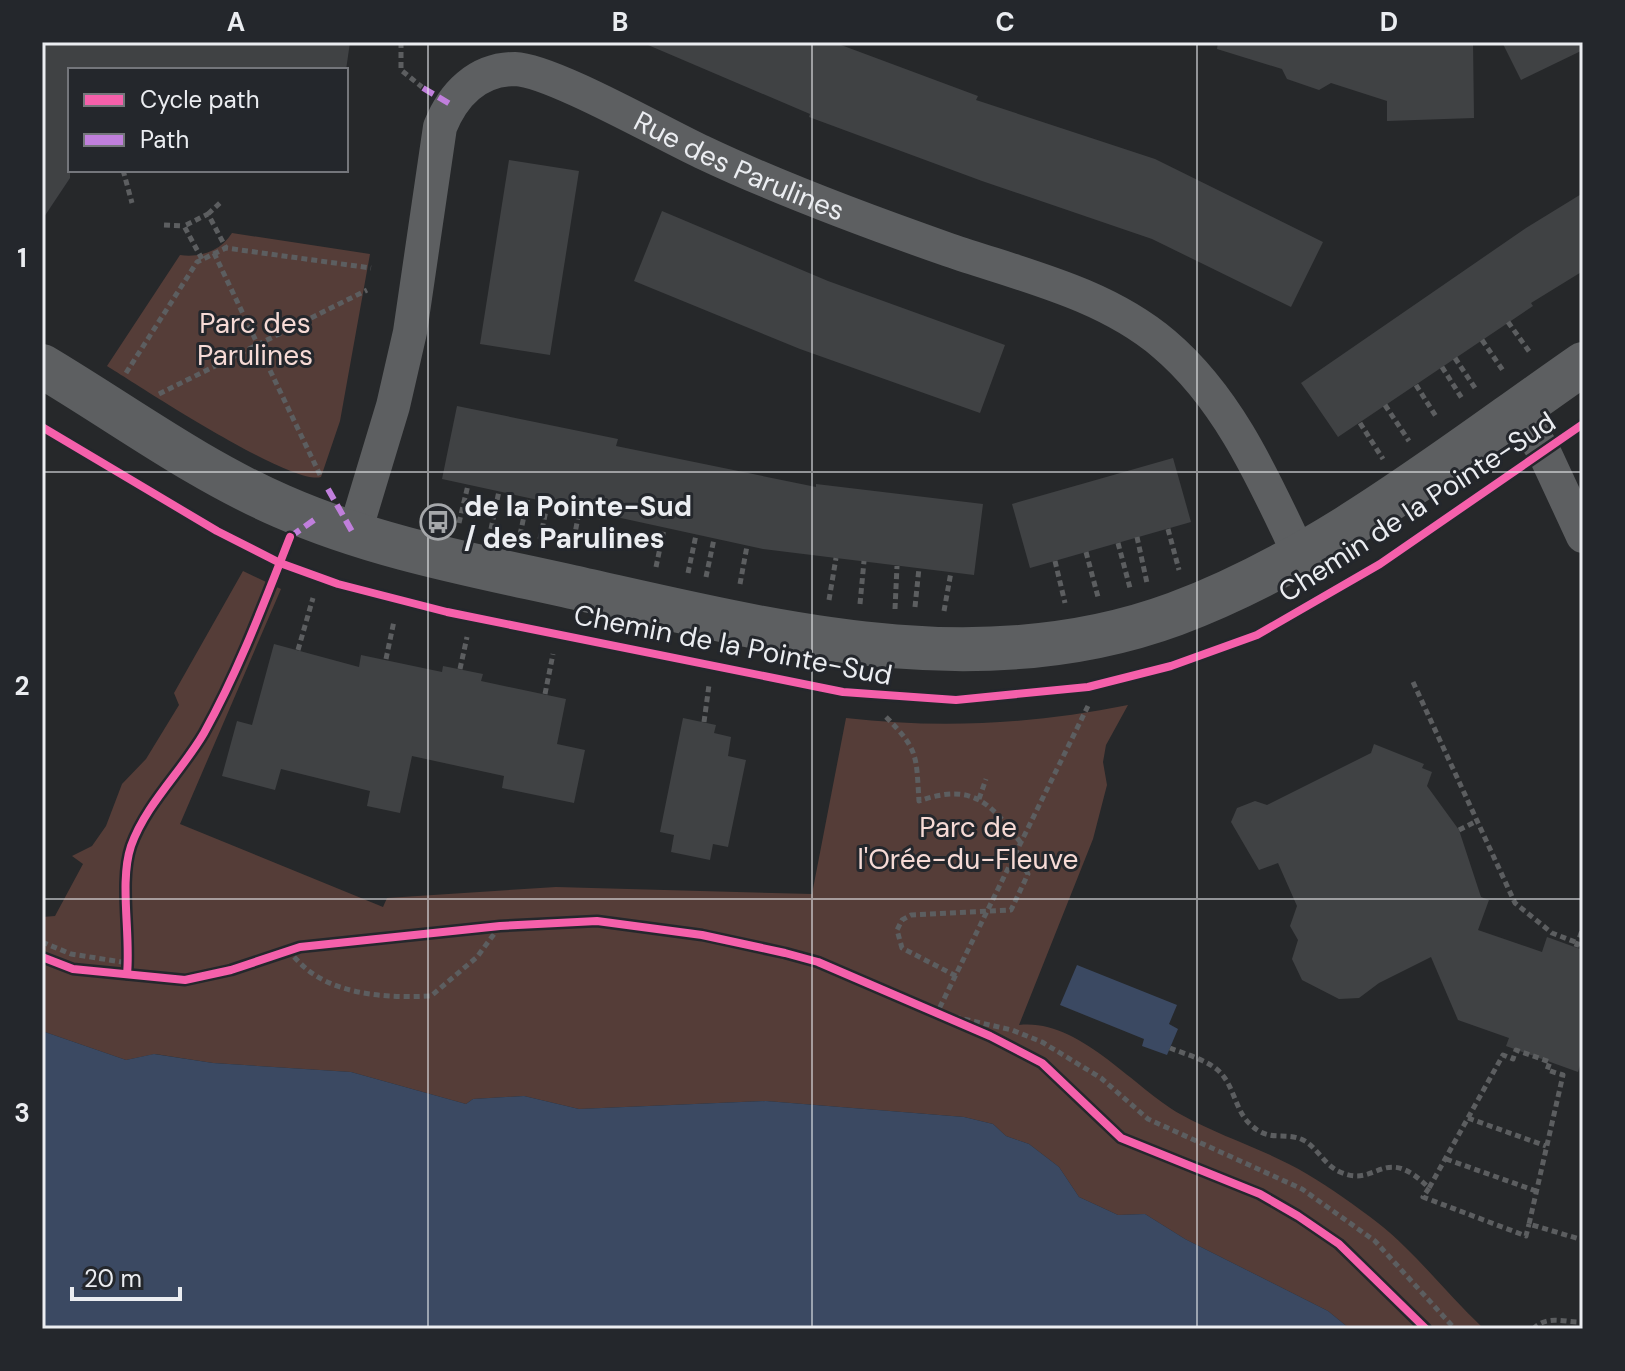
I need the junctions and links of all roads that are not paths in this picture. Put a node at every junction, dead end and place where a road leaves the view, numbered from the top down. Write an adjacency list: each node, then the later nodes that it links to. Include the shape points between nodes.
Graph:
1 (1583, 364): 3 (street, Chemin de la Pointe-Sud)
2 (42, 366): 4 (street, Chemin de la Pointe-Sud, via 232,482)
3 (1501, 393): 5 (street, via 1544,452); 6 (street, Chemin de la Pointe-Sud)
4 (354, 535): 6 (street, Chemin de la Pointe-Sud, via 701,616 854,644 941,651 1062,642 1134,626 1241,588); 6 (street, Rue des Parulines, via 410,332 440,127 466,86 495,72 517,69 551,79 709,156 808,197 1071,291 1135,323 1164,344 1215,396)
5 (1583, 536)
6 (1300, 556)

